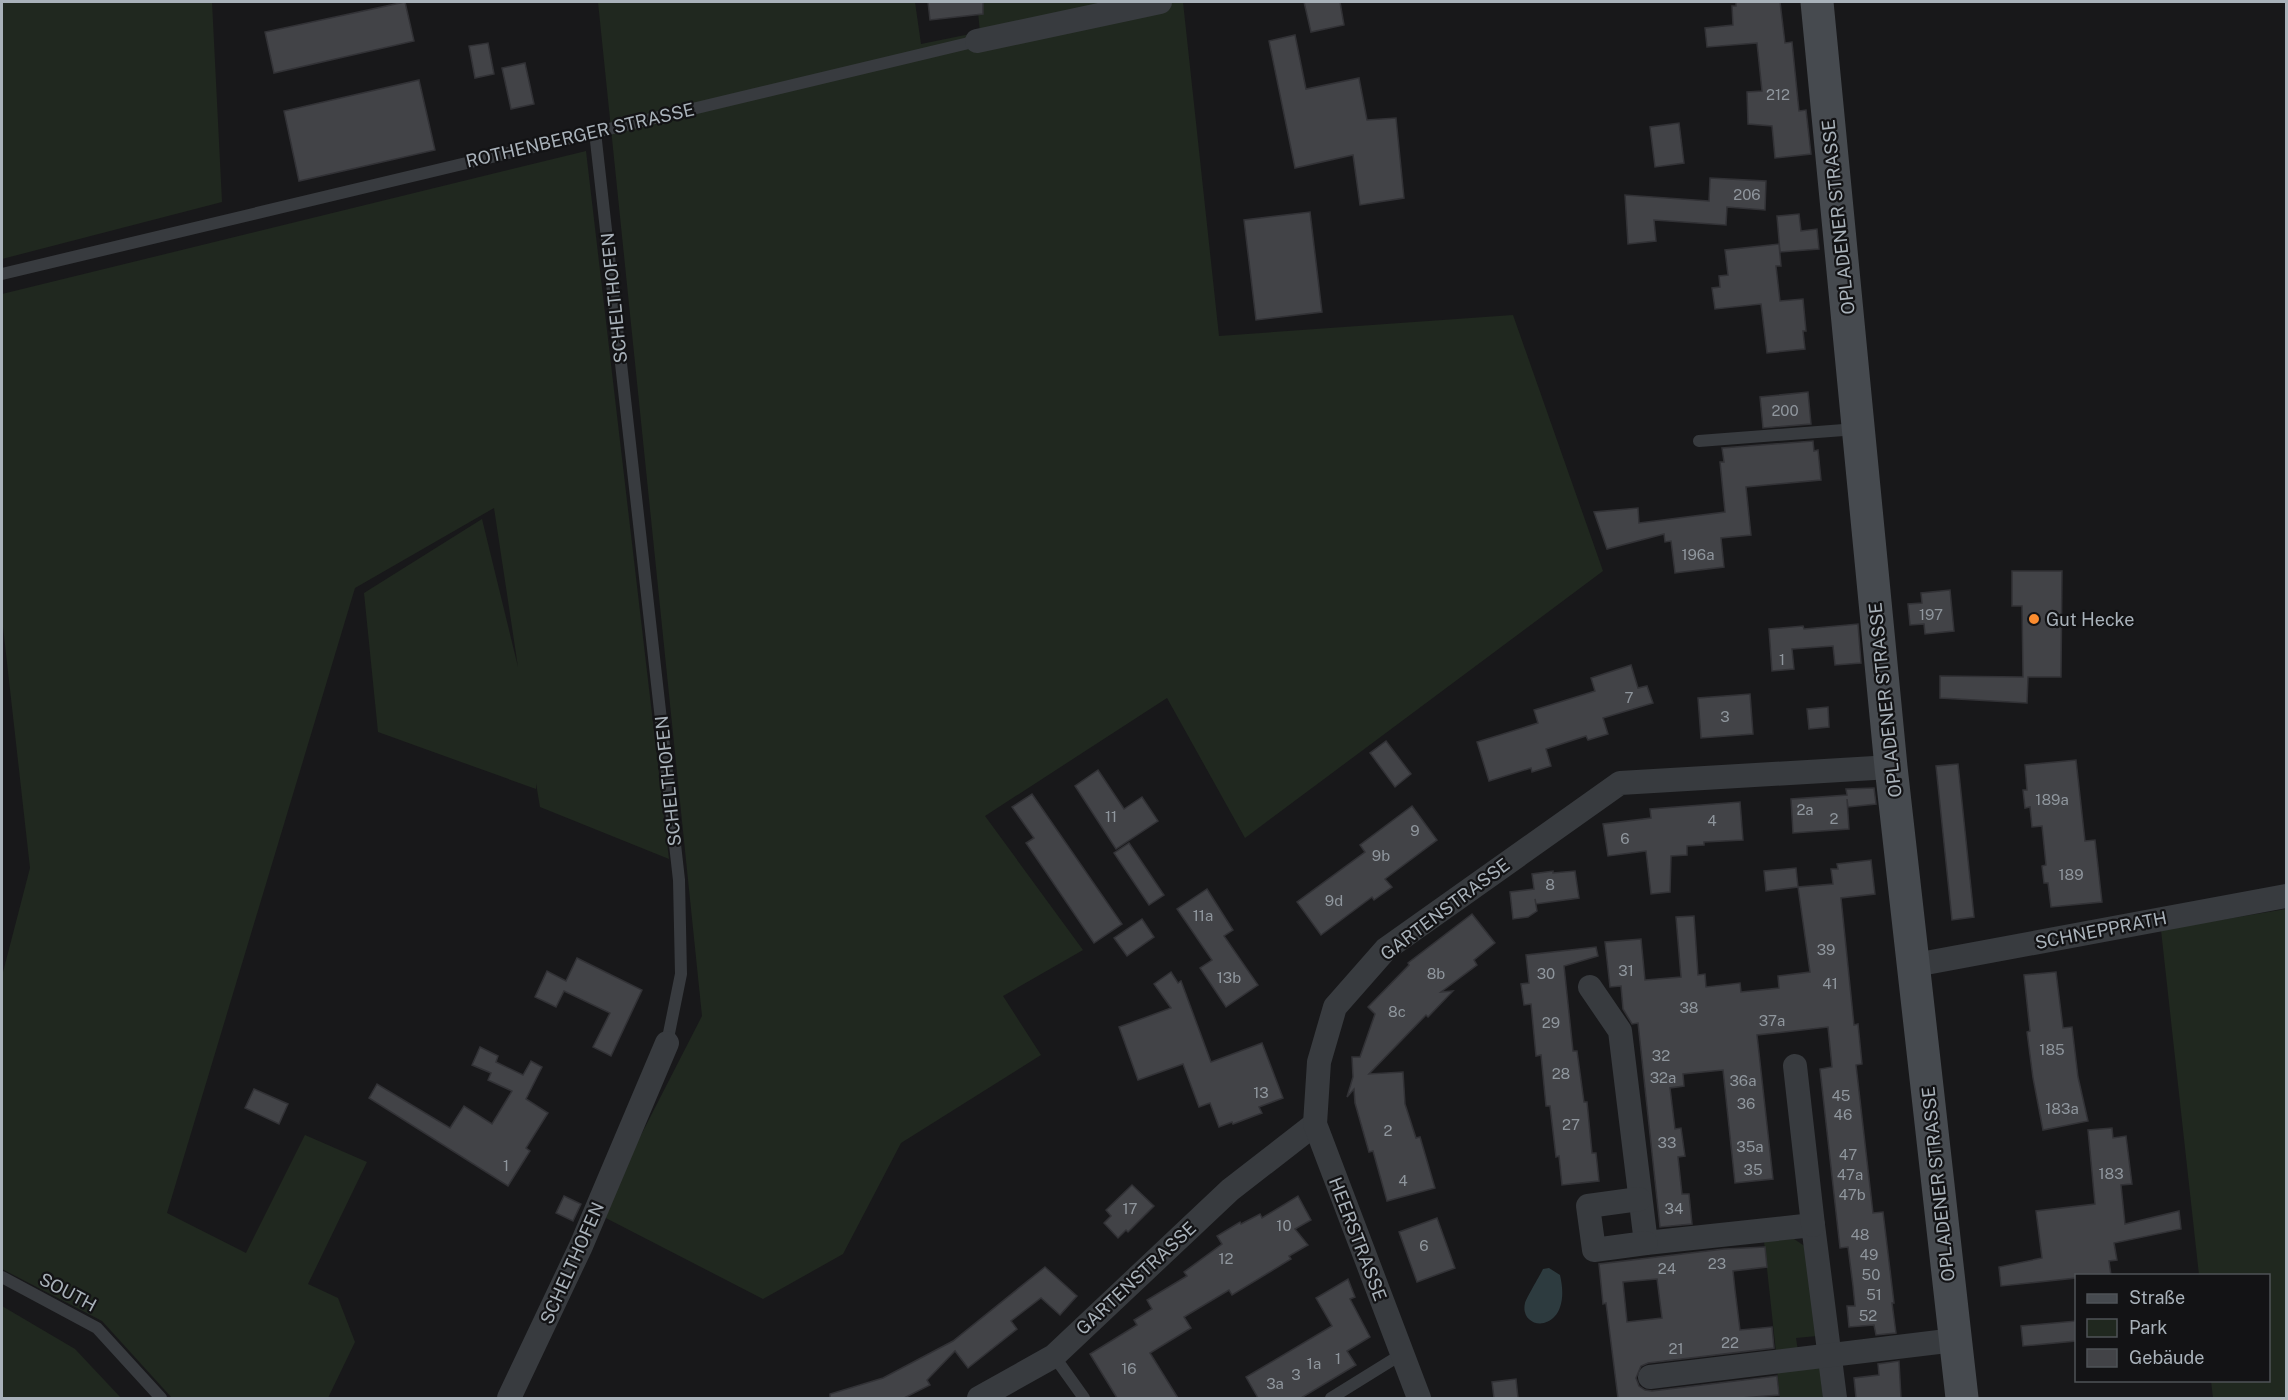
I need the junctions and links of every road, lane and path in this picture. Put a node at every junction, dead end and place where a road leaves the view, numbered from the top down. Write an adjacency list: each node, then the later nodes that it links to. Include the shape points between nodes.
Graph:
1 (1160, 2): 3 (street, ROTHENBERGER STRASSE)
2 (1817, 2): 6 (main road, OPLADENER STRASSE)
3 (976, 41): 4 (lane, ROTHENBERGER STRASSE)
4 (595, 132): 5 (lane, ROTHENBERGER STRASSE); 12 (lane, SCHELTHOFEN, via 679,880 681,974)
5 (2, 274)
6 (1858, 429): 7 (lane); 8 (main road, OPLADENER STRASSE)
7 (1699, 441)
8 (1891, 767): 10 (main road, OPLADENER STRASSE); 14 (street, GARTENSTRASSE, via 1620,783 1386,949 1335,1007 1318,1062)
9 (2286, 896): 10 (street, SCHNEPPRATH)
10 (1915, 965): 19 (main road, OPLADENER STRASSE)
11 (1590, 987): 15 (street, via 1620,1031)
12 (667, 1043): 25 (street, SCHELTHOFEN, via 581,1246)
13 (1795, 1066): 16 (street)
14 (1315, 1124): 20 (street, HEERSTRASSE); 22 (street, GARTENSTRASSE, via 1230,1190)
15 (1640, 1199): 17 (street); 17 (street, via 1588,1206 1594,1250)
16 (1814, 1225): 17 (street); 21 (street)
17 (1646, 1243)
18 (2, 1277): 24 (lane, SOUTH, via 97,1328)
19 (1955, 1340): 21 (street); 31 (main road, OPLADENER STRASSE)
20 (1402, 1354): 28 (lane); 29 (street, HEERSTRASSE)
21 (1830, 1355): 23 (street); 30 (street)
22 (1054, 1356): 26 (street, GARTENSTRASSE); 27 (lane)
23 (1650, 1377)
24 (161, 1398)
25 (509, 1398)
26 (979, 1398)
27 (1084, 1398)
28 (1331, 1398)
29 (1419, 1398)
30 (1835, 1398)
31 (1962, 1398)

